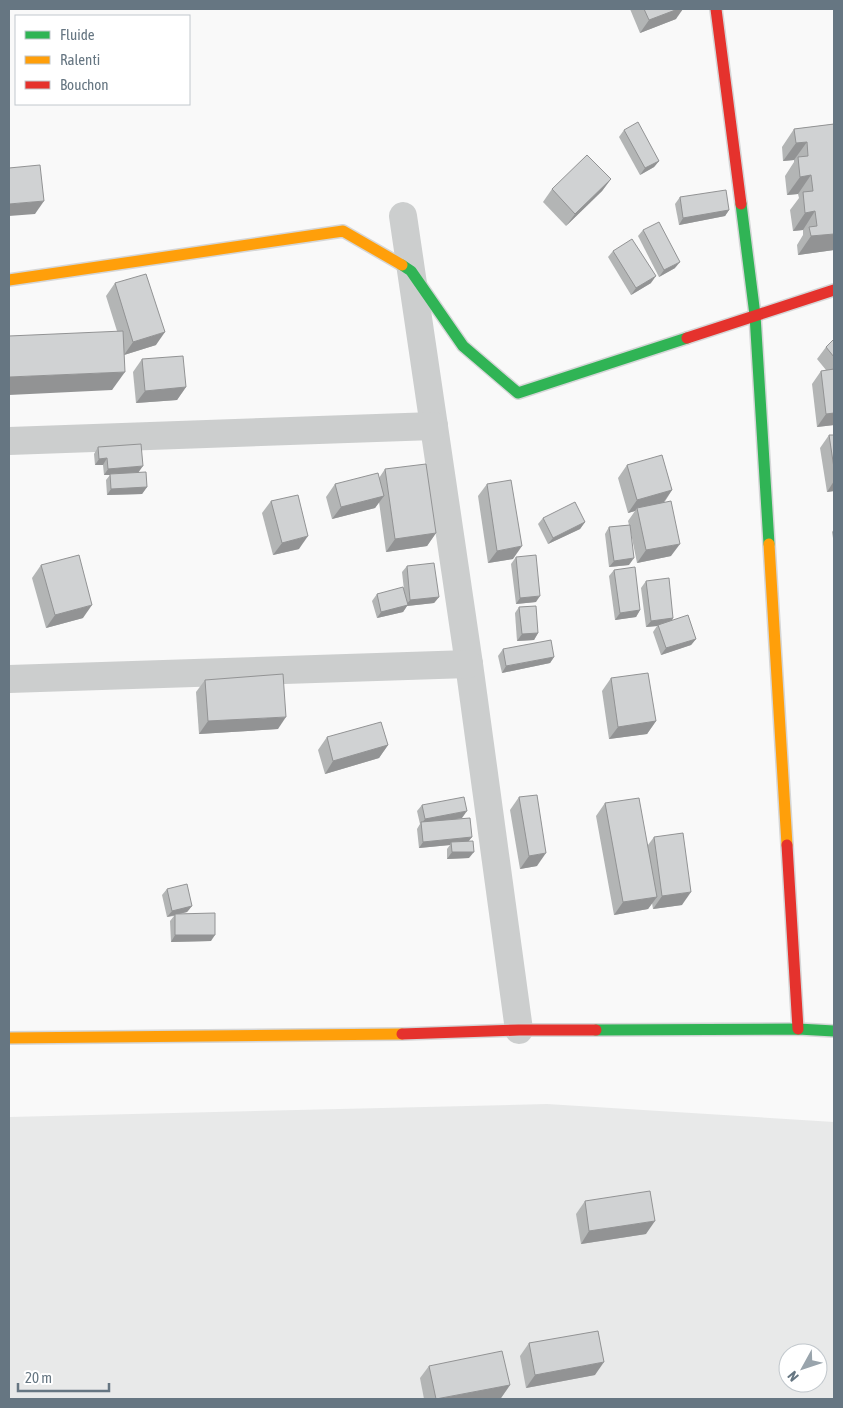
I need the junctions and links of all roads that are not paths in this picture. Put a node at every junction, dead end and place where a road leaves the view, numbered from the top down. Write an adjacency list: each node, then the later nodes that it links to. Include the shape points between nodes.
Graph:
1 (716, 9): 6 (street)
2 (403, 216): 3 (street)
3 (411, 271): 4 (street, via 343,231); 6 (street, via 464,346 518,393); 7 (street)
4 (9, 280)
5 (834, 290): 6 (street)
6 (755, 315): 11 (street)
7 (434, 426): 8 (street); 9 (street)
8 (9, 441)
9 (469, 664): 10 (street); 12 (street)
10 (9, 679)
11 (798, 1029): 12 (street); 13 (street)
12 (519, 1030): 14 (street)
13 (834, 1031)
14 (9, 1038)

